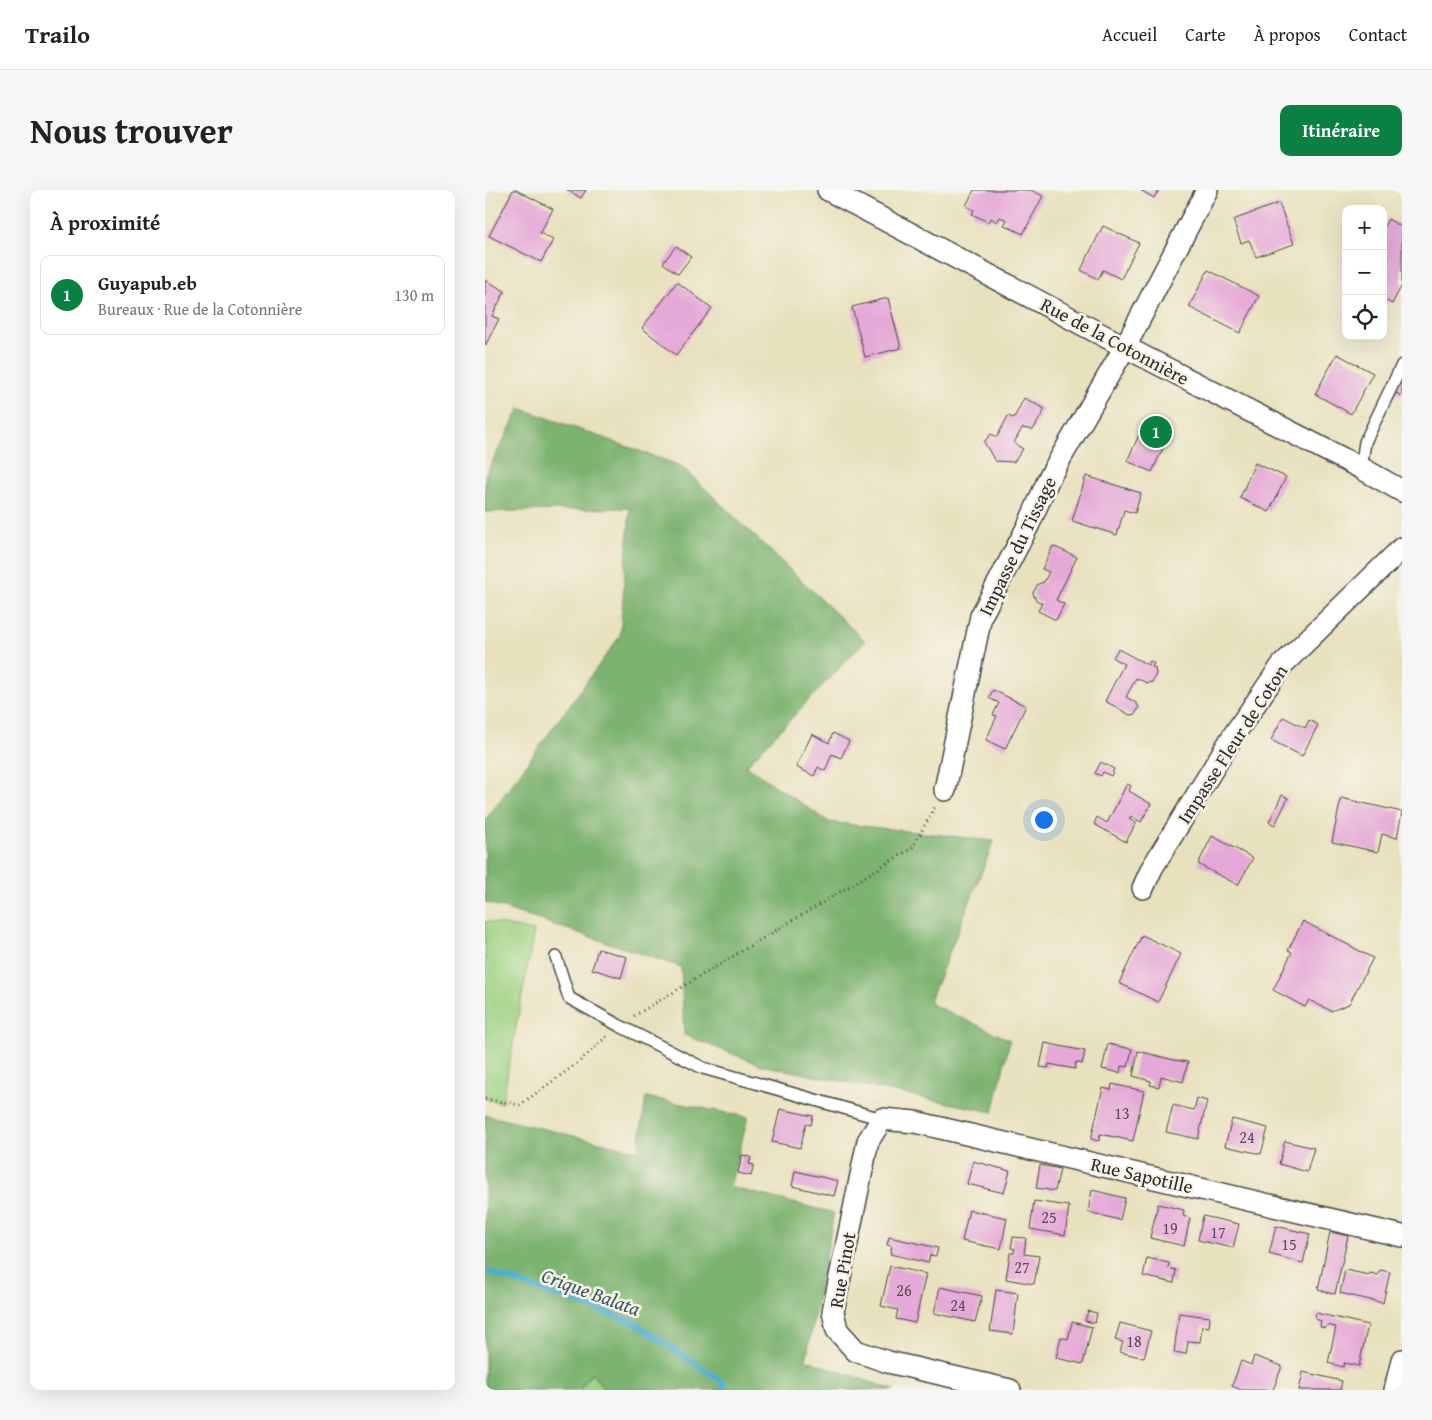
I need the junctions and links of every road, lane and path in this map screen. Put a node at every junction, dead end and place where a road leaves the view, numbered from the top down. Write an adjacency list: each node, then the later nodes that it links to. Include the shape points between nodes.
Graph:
1 (828, 190): 3 (street, Rue de la Cotonnière)
2 (1207, 190): 3 (street, Impasse du Tissage)
3 (1125, 347): 5 (street, Rue de la Cotonnière); 8 (street, Impasse du Tissage, via 1049,478 981,616)
4 (1402, 366): 5 (lane, via 1365,442)
5 (1361, 468): 6 (street, Rue de la Cotonnière)
6 (1402, 491)
7 (1402, 548): 9 (street, Impasse Fleur de Coton, via 1282,665 1233,736 1151,868)
8 (945, 790): 11 (path, via 912,848)
9 (1143, 888)
10 (556, 957): 11 (lane, via 569,998)
11 (618, 1026): 12 (path, via 579,1062 520,1105); 13 (lane, via 703,1068)
12 (485, 1099)
13 (882, 1119): 14 (street, Rue Sapotille, via 915,1122); 16 (street, Rue Pinot, via 868,1141 833,1311 837,1330 856,1351 888,1362)
14 (1402, 1236)
15 (1402, 1360): 17 (street)
16 (1010, 1390)
17 (1395, 1390)

